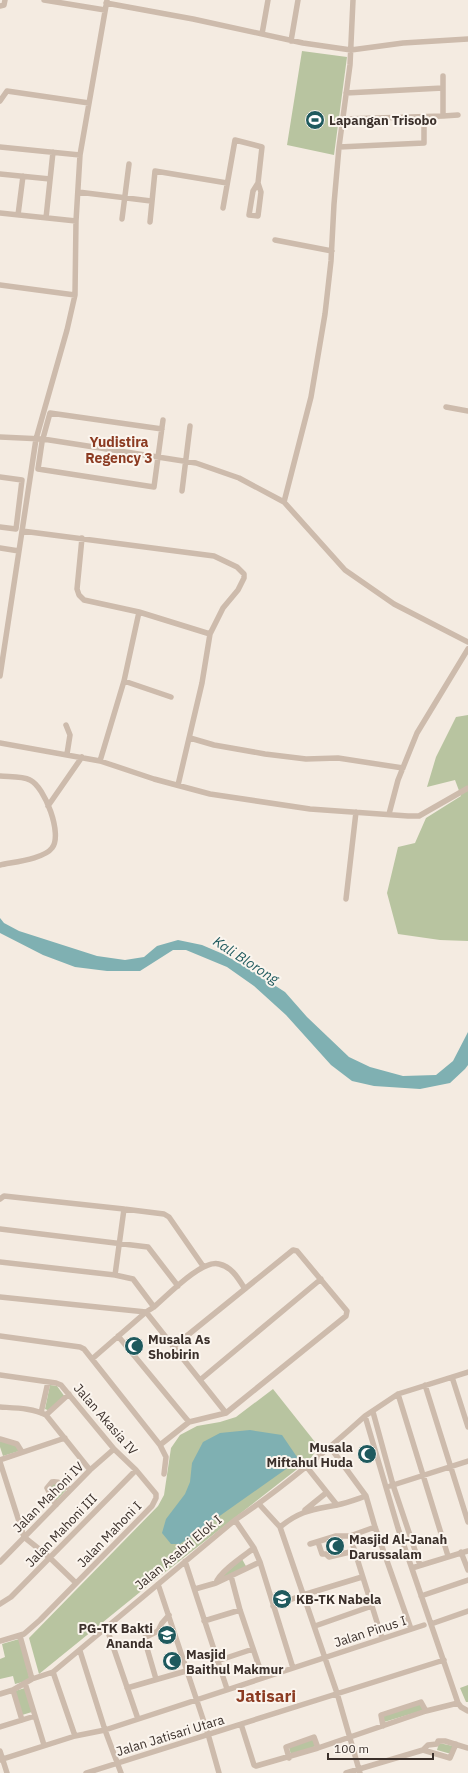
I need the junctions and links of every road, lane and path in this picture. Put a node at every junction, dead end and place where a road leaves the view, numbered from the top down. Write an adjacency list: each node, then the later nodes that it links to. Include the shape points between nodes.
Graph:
1 (5, 0): 7 (street, via 4,5)
2 (44, 0): 8 (street)
3 (268, 0): 9 (street)
4 (298, 0): 11 (street)
5 (353, 0): 12 (street)
6 (107, 1): 8 (street); 9 (street)
7 (0, 6)
8 (105, 10): 17 (street)
9 (262, 34): 11 (street)
10 (468, 39): 12 (street, via 403,43)
11 (291, 40): 12 (street)
12 (351, 50): 15 (street)
13 (443, 76): 14 (street)
14 (442, 88): 15 (street); 19 (street)
15 (346, 93): 21 (street)
16 (0, 101): 17 (street, via 7,91)
17 (89, 103): 25 (street)
18 (458, 115): 19 (street)
19 (444, 116): 20 (street)
20 (424, 117): 21 (street); 23 (street, via 424,143)
21 (343, 119): 23 (street)
22 (0, 147): 24 (street)
23 (339, 147): 43 (street)
24 (53, 152): 25 (street); 29 (street)
25 (80, 155): 32 (street)
26 (128, 164): 33 (street)
27 (0, 174): 28 (street)
28 (23, 176): 29 (street); 37 (street)
29 (50, 179): 38 (street)
30 (227, 183): 31 (street, via 235,140 262,147); 34 (street, via 155,171); 35 (street)
31 (258, 183): 31 (street, via 253,191 249,215 258,216 261,192)
32 (78, 192): 33 (street); 40 (street)
33 (124, 198): 34 (street); 39 (street)
34 (151, 201): 41 (street)
35 (223, 208)
36 (0, 213): 37 (street)
37 (18, 215): 38 (street)
38 (46, 218): 40 (street)
39 (122, 219)
40 (76, 221): 45 (street)
41 (150, 222)
42 (275, 240): 43 (street)
43 (332, 251): 58 (street, via 314,385)
44 (0, 285): 45 (street)
45 (74, 295): 52 (street, via 67,330)
46 (446, 407): 47 (street)
47 (468, 411)
48 (163, 420): 50 (street)
49 (190, 426): 55 (street)
50 (162, 429): 53 (street, via 50,413); 54 (street)
51 (0, 437): 52 (street)
52 (36, 439): 53 (street); 60 (street)
53 (43, 441): 54 (street); 54 (street, via 38,469 154,487)
54 (158, 458): 55 (street)
55 (185, 462): 57 (street); 58 (street, via 239,478)
56 (0, 477): 59 (street, via 22,480 16,529)
57 (182, 491)
58 (284, 502): 66 (street, via 345,570 394,604)
59 (0, 527)
60 (22, 531): 61 (street); 63 (street)
61 (82, 538): 64 (street, via 76,589 79,595 84,600); 65 (street, via 214,556 237,567 244,574 244,578 223,608)
62 (0, 548): 63 (street)
63 (19, 551): 68 (street)
64 (139, 612): 65 (street); 70 (street)
65 (210, 634): 73 (street)
66 (468, 642)
67 (468, 649): 78 (street, via 417,733)
68 (1, 664): 69 (street)
69 (0, 676)
70 (124, 681): 71 (street); 77 (street)
71 (171, 697)
72 (66, 725): 75 (street, via 70,735)
73 (190, 738): 78 (street, via 265,754 306,759 338,758); 80 (street)
74 (0, 743): 75 (street)
75 (67, 754): 76 (street)
76 (82, 757): 77 (street); 82 (street)
77 (100, 761): 80 (street)
78 (403, 768): 84 (street)
79 (0, 776): 82 (street, via 30,779 39,786)
80 (178, 785): 83 (street, via 210,794 310,809)
81 (468, 788): 84 (street, via 419,816)
82 (48, 806): 85 (street, via 57,835 52,849 45,854)
83 (356, 812): 84 (street); 86 (street)
84 (390, 814)
85 (0, 865)
86 (346, 900)
87 (2, 1198): 88 (street)
88 (124, 1209): 90 (street); 92 (street, via 164,1214 169,1217)
89 (0, 1228): 90 (street)
90 (120, 1243): 93 (street); 95 (street, via 148,1246)
91 (0, 1262): 93 (street)
92 (203, 1266): 95 (street); 96 (street, via 216,1263 228,1268)
93 (115, 1275): 98 (street, via 133,1279)
94 (321, 1279): 96 (street, via 294,1250); 107 (street); 114 (street, via 346,1309 346,1316)
95 (178, 1286): 98 (street)
96 (245, 1289): 102 (street)
97 (0, 1297): 99 (street)
98 (154, 1307): 99 (street)
99 (146, 1312): 101 (street); 102 (street)
100 (0, 1336): 103 (street, via 80,1347)
101 (118, 1336): 103 (street); 117 (street)
102 (173, 1347): 107 (street)
103 (92, 1359): 121 (street)
104 (468, 1372): 106 (street, Jalan Asabri Elok I)
105 (0, 1375): 108 (street, Jalan Akasia IV)
106 (452, 1377): 109 (street, Jalan Asabri Elok I); 118 (street)
107 (200, 1380): 114 (street)
108 (48, 1382): 110 (street, Jalan Akasia IV, via 59,1383); 115 (street)
109 (425, 1385): 111 (street, Jalan Asabri Elok I); 128 (street)
110 (69, 1394): 115 (street); 123 (street, Jalan Akasia IV)
111 (398, 1394): 113 (street, Jalan Asabri Elok I); 132 (street)
112 (0, 1407): 115 (street)
113 (373, 1412): 116 (street, Jalan Asabri Elok I); 133 (street)
114 (226, 1413): 117 (street)
115 (44, 1414): 119 (street)
116 (365, 1416): 122 (street, Jalan Asabri Elok I); 134 (street)
117 (189, 1422): 121 (street)
118 (468, 1427)
119 (65, 1438): 124 (street); 129 (street)
120 (0, 1439): 124 (street, via 17,1444)
121 (160, 1445): 131 (street, via 166,1457)
122 (330, 1447): 127 (street, Jalan Asabri Elok I); 137 (street)
123 (114, 1449): 129 (street, Jalan Mahoni IV); 130 (street, Jalan Akasia IV)
124 (22, 1452): 125 (street)
125 (0, 1461): 148 (street)
126 (468, 1461): 128 (street)
127 (306, 1466): 136 (street); 139 (street, Jalan Asabri Elok I)
128 (450, 1466): 132 (street); 144 (street)
129 (90, 1470): 135 (street, Jalan Mahoni IV)
130 (136, 1470): 138 (street, Jalan Akasia IV, via 154,1491); 156 (street, Jalan Mahoni III)
131 (164, 1474)
132 (422, 1476): 133 (street); 155 (street)
133 (393, 1485): 134 (street); 160 (street)
134 (386, 1487): 161 (street)
135 (70, 1490): 140 (street, Jalan Mahoni IV); 140 (street, via 65,1484 56,1481 46,1488)
136 (326, 1493): 141 (street); 142 (street)
137 (366, 1496): 141 (street); 146 (street)
138 (156, 1498): 166 (street, Jalan Mahoni I, via 152,1506)
139 (259, 1504): 143 (street, Jalan Asabri Elok I); 145 (street)
140 (56, 1505): 148 (street, Jalan Mahoni IV)
141 (337, 1505): 142 (street)
142 (302, 1512): 145 (street)
143 (235, 1520): 151 (street); 157 (street, Jalan Asabri Elok I)
144 (468, 1522)
145 (280, 1527): 170 (street)
146 (375, 1528): 147 (street); 183 (street)
147 (350, 1536): 149 (street, via 336,1536); 152 (street)
148 (24, 1537): 156 (street, Jalan Mahoni I); 158 (street, Jalan Mahoni IV)
149 (318, 1542): 150 (street); 152 (street, via 322,1554 329,1557)
150 (310, 1544)
151 (254, 1548): 159 (street); 167 (street, via 231,1566)
152 (354, 1551): 164 (street)
153 (468, 1551): 154 (street)
154 (461, 1552): 155 (street); 162 (street)
155 (448, 1556): 160 (street)
156 (49, 1557): 166 (street, Jalan Mahoni I); 172 (street, Jalan Mahoni III, via 11,1597)
157 (186, 1561): 168 (street, Jalan Asabri Elok I); 169 (street)
158 (0, 1562)
159 (260, 1562): 163 (street); 173 (street)
160 (420, 1565): 161 (street)
161 (412, 1568): 171 (street)
162 (468, 1570)
163 (231, 1576): 167 (street); 175 (street)
164 (362, 1578): 170 (street); 174 (street)
165 (468, 1580): 171 (street)
166 (76, 1583): 184 (street, Jalan Mahoni I, via 40,1620)
167 (216, 1583): 169 (street)
168 (158, 1584): 177 (street); 181 (street, Jalan Asabri Elok I)
169 (195, 1589): 178 (street)
170 (303, 1595): 173 (street); 182 (street)
171 (421, 1596): 179 (street)
172 (0, 1604)
173 (274, 1606): 192 (street)
174 (372, 1606): 182 (street); 185 (street)
175 (240, 1610): 178 (street); 187 (street)
176 (468, 1611): 179 (street)
177 (169, 1615): 193 (street); 197 (street, via 158,1631 144,1638)
178 (204, 1621): 191 (street)
179 (431, 1624): 190 (street)
180 (424, 1625): 183 (street, Jalan Pinus I)
181 (106, 1626): 188 (street, Jalan Asabri Elok I); 199 (street)
182 (314, 1626): 189 (street)
183 (411, 1629): 185 (street, Jalan Pinus I)
184 (20, 1636): 186 (street, Jalan Mahoni I); 196 (street)
185 (382, 1638): 189 (street, Jalan Pinus I)
186 (0, 1641)
187 (253, 1649): 191 (street); 195 (street)
188 (80, 1651): 194 (street, Jalan Asabri Elok I); 214 (street)
189 (324, 1658): 192 (street, Jalan Pinus I); 202 (street)
190 (444, 1660): 202 (street, Jalan Jatisari Utara); 205 (street)
191 (217, 1661): 200 (street)
192 (293, 1668): 195 (street, Jalan Pinus I)
193 (186, 1671): 197 (street); 204 (street)
194 (53, 1672): 196 (street, Jalan Asabri Elok I); 216 (street)
195 (263, 1678): 200 (street, Jalan Pinus I)
196 (32, 1679): 198 (street, Jalan Asabri Elok I)
197 (156, 1680): 199 (street)
198 (25, 1683): 201 (street, Jalan Asabri Elok I); 208 (street)
199 (127, 1688): 209 (street)
200 (227, 1689): 204 (street, Jalan Pinus I)
201 (13, 1690): 203 (street, Jalan Asabri Elok I); 210 (street)
202 (337, 1693): 211 (street, Jalan Jatisari Utara); 217 (street)
203 (0, 1694)
204 (196, 1700): 209 (street); 215 (street)
205 (458, 1703): 206 (street); 207 (street)
206 (426, 1710): 212 (street); 212 (street, via 421,1702 381,1715)
207 (468, 1711)
208 (35, 1716): 210 (street); 219 (street)
209 (138, 1719): 214 (street)
210 (22, 1720): 213 (street)
211 (241, 1724): 215 (street, Jalan Jatisari Utara); 224 (street, via 254,1765)
212 (383, 1726): 217 (street)
213 (0, 1727)
214 (105, 1730): 216 (street); 226 (street)
215 (208, 1734): 226 (street, Jalan Jatisari Utara); 231 (street)
216 (75, 1736): 219 (street)
217 (349, 1738): 220 (street); 227 (street)
218 (456, 1744): 221 (street); 222 (street, via 438,1741 436,1744 428,1744); 222 (street, via 450,1758)
219 (44, 1745): 225 (street)
220 (318, 1748): 224 (street); 224 (street, via 314,1737 306,1739 286,1747)
221 (468, 1748)
222 (423, 1750): 227 (street)
223 (0, 1751): 225 (street)
224 (289, 1758)
225 (1, 1759): 228 (street)
226 (117, 1763): 229 (street, Jalan Jatisari Utara); 230 (street)
227 (359, 1771): 232 (street)
228 (7, 1773)
229 (86, 1773)
230 (121, 1773)
231 (219, 1773)
232 (346, 1773)

